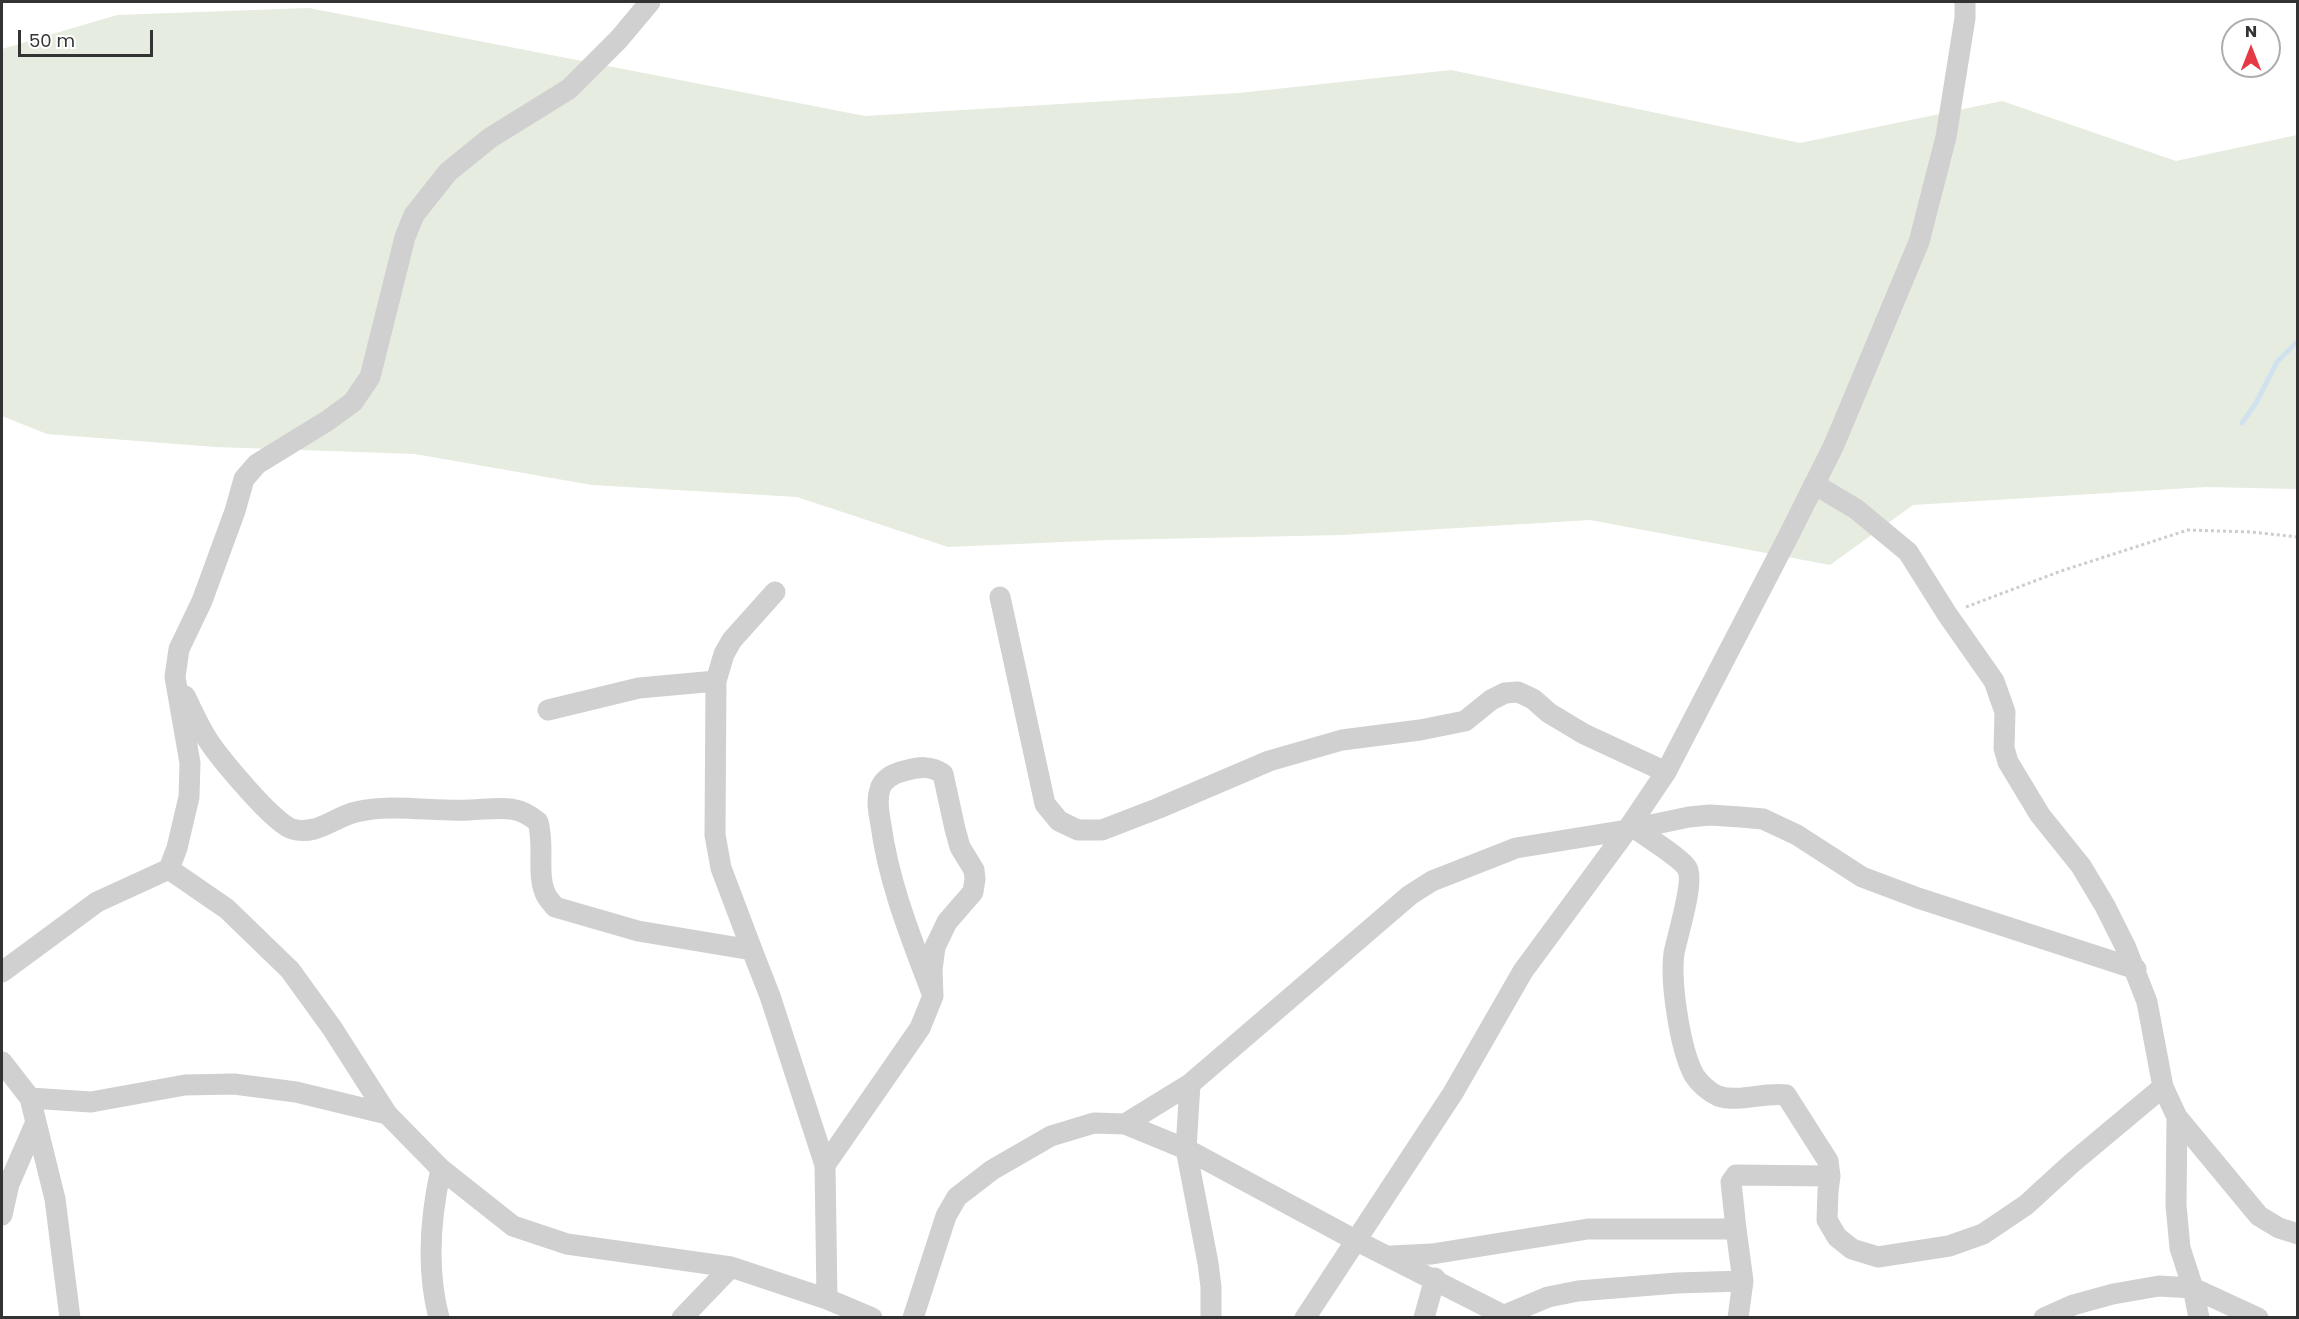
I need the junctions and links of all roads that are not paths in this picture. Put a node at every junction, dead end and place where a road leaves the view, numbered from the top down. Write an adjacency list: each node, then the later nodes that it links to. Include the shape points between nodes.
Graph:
1 (650, 2): 6 (street, via 569,89 490,138 456,165 414,215 370,377 353,402 257,464 244,479 202,601 179,649)
2 (1965, 2): 3 (street, via 1946,137 1919,242)
3 (1814, 484): 9 (street); 13 (street, via 1856,509 1908,552 1994,681 2005,712 2004,748 2008,762 2040,815 2105,906)
4 (775, 592): 7 (street, via 732,640)
5 (1000, 597): 9 (street, via 1046,804 1059,821 1078,830 1102,830 1269,761 1342,740 1465,721 1505,693 1518,692 1533,699 1584,734)
6 (175, 677): 11 (street, via 190,774 189,797); 12 (street, via 205,736 274,817 290,829 305,831 355,812 390,807 447,811 518,809 538,822 542,835 542,880 546,896 555,907 638,931)
7 (716, 681): 8 (street, via 639,688); 12 (street, via 716,835 721,868)
8 (548, 710)
9 (1666, 772): 10 (street)
10 (1631, 830): 13 (street, via 1710,815 1763,819 1797,835 1862,876); 17 (street, via 1516,848 1432,881 1410,895); 27 (street, via 1680,861 1689,874 1674,954 1675,1002 1694,1076 1719,1096 1786,1095 1828,1161); 31 (street, via 1523,971 1453,1094)
11 (169, 869): 14 (street, via 97,902); 20 (street, via 227,909 290,970)
12 (752, 950): 25 (street)
13 (2136, 969): 18 (street, via 2147,1002)
14 (2, 972)
15 (933, 996): 15 (street, via 935,946 947,922 973,892 975,879 960,847 943,774 927,767 888,777 880,787 878,801 897,900); 25 (street, via 920,1028)
16 (2, 1062): 19 (street)
17 (1190, 1084): 23 (street); 24 (street)
18 (2163, 1087): 21 (street); 27 (street, via 2026,1205 1983,1234 1949,1246 1878,1257 1852,1249 1837,1237 1827,1220)
19 (30, 1098): 20 (street, via 91,1102 185,1085 234,1084 296,1092); 22 (street)
20 (387, 1114): 26 (street)
21 (2177, 1117): 30 (street, via 2259,1216); 36 (street, via 2175,1205 2180,1248)
22 (36, 1122): 28 (street, via 9,1184); 40 (street, via 54,1199)
23 (1125, 1124): 24 (street); 44 (street, via 1094,1123 1051,1136 992,1170 957,1197 946,1215)
24 (1186, 1149): 31 (street); 45 (street, via 1208,1263)
25 (825, 1165): 37 (street)
26 (441, 1168): 33 (street, via 513,1226 567,1244); 41 (street, via 430,1239)
27 (1830, 1176): 29 (street, via 1736,1174 1731,1182)
28 (2, 1215)
29 (1736, 1229): 32 (street, via 1588,1229); 35 (street)
30 (2298, 1234)
31 (1355, 1240): 32 (street); 46 (street)
32 (1391, 1257): 34 (street)
33 (731, 1267): 37 (street); 42 (street)
34 (1435, 1278): 38 (street); 47 (street)
35 (1743, 1281): 38 (street, via 1578,1291 1548,1297); 48 (street)
36 (2193, 1288): 39 (street); 49 (street, via 2159,1286 2125,1292); 50 (street)
37 (827, 1299): 43 (street)
38 (1507, 1316)
39 (2196, 1316)
40 (70, 1317)
41 (438, 1317)
42 (682, 1317)
43 (872, 1317)
44 (913, 1317)
45 (1211, 1317)
46 (1305, 1317)
47 (1424, 1317)
48 (1738, 1317)
49 (2044, 1317)
50 (2258, 1317)

